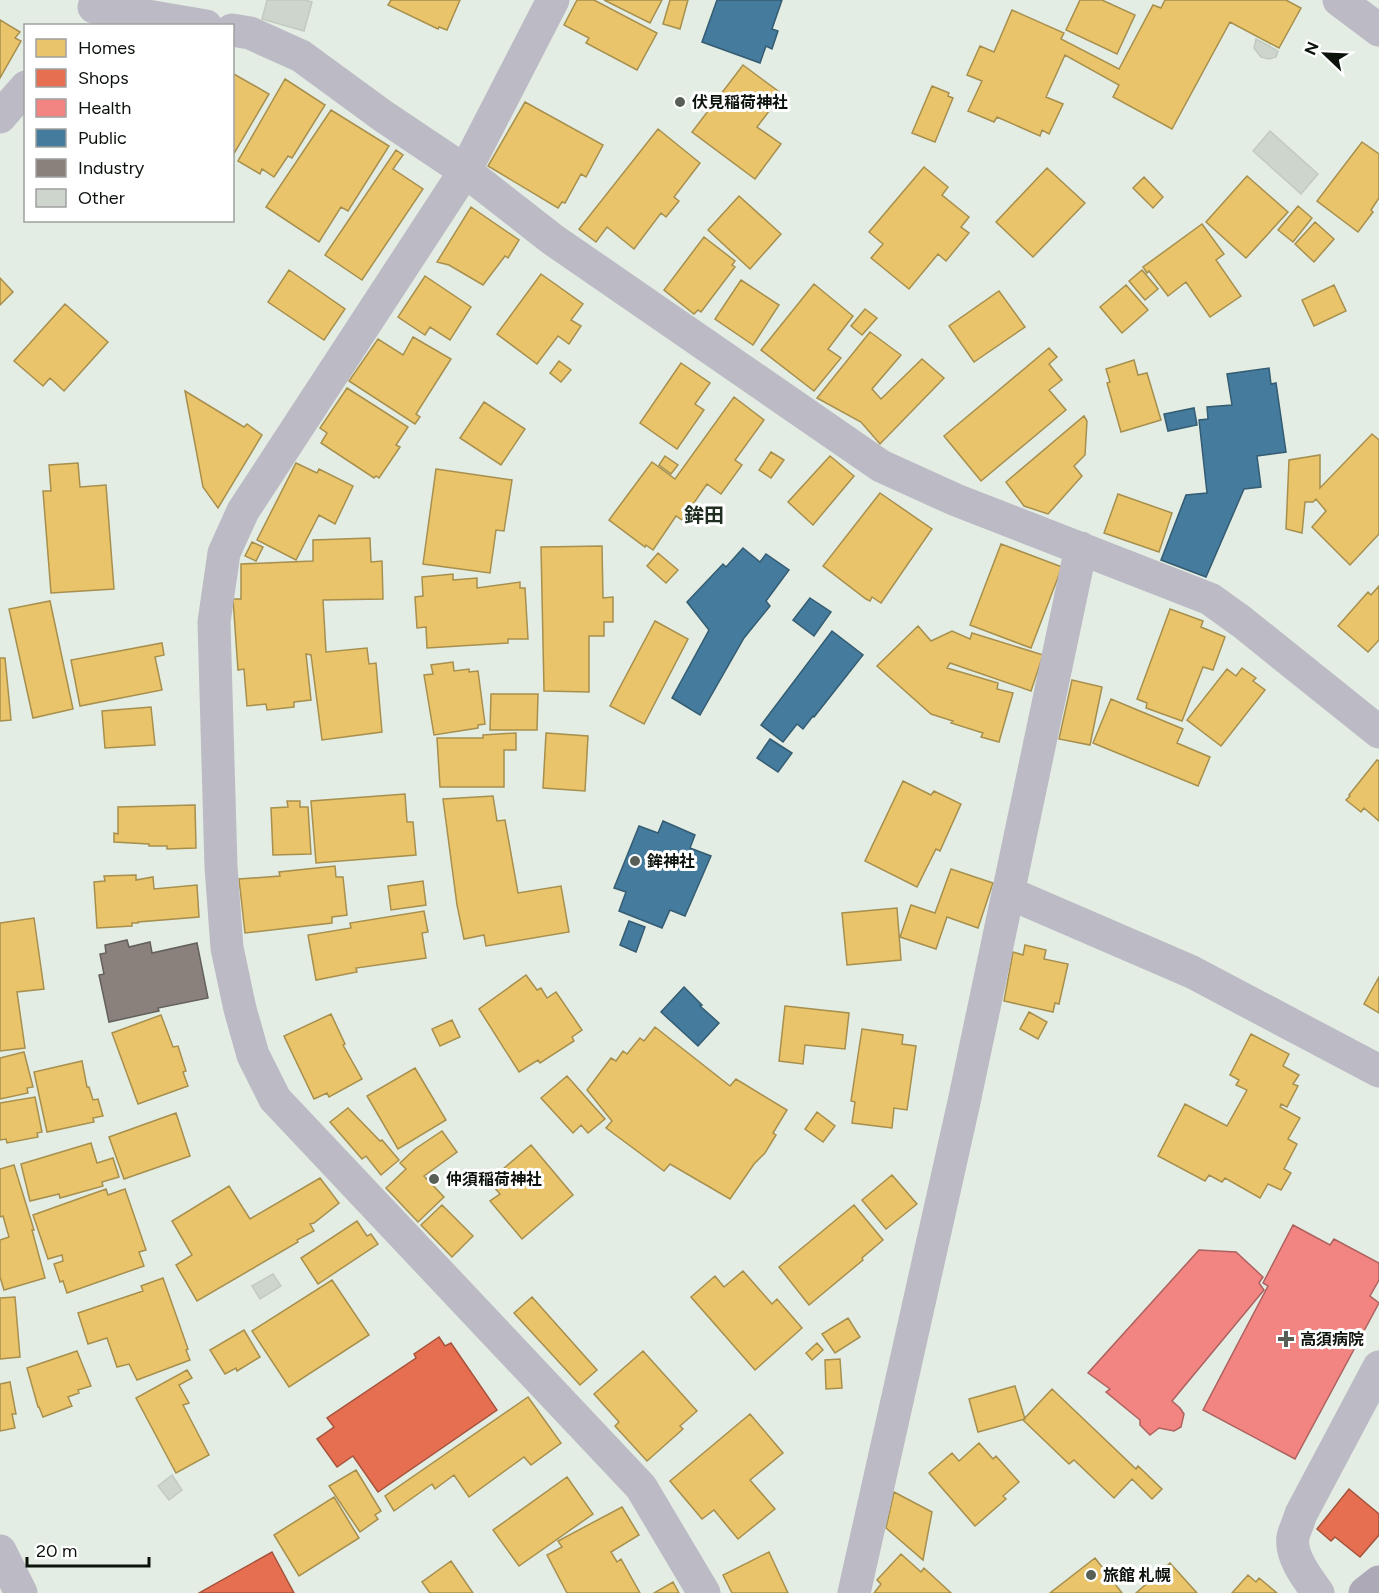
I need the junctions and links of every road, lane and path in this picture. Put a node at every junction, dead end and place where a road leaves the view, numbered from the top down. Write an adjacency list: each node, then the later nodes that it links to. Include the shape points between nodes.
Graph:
1 (553, 0): 9 (street)
2 (1338, 0): 6 (street)
3 (90, 11): 4 (street)
4 (191, 24)
5 (234, 30): 9 (street, via 250,33 302,56)
6 (1379, 30)
7 (24, 89): 8 (street)
8 (0, 117)
9 (465, 171): 10 (street, via 552,239 881,466 956,500); 18 (street, via 243,511 224,553 214,622 220,867 228,948 254,1055 275,1099 641,1487)
10 (1081, 548): 11 (street, via 1210,599); 12 (street)
11 (1379, 732)
12 (1008, 892): 13 (street, via 1192,972); 19 (street)
13 (1379, 1071)
14 (1379, 1366): 20 (street, via 1301,1514 1293,1539 1296,1556)
15 (0, 1551): 17 (street)
16 (1379, 1582): 21 (main road)
17 (21, 1593)
18 (704, 1593)
19 (854, 1593)
20 (1318, 1593)
21 (1365, 1593)

